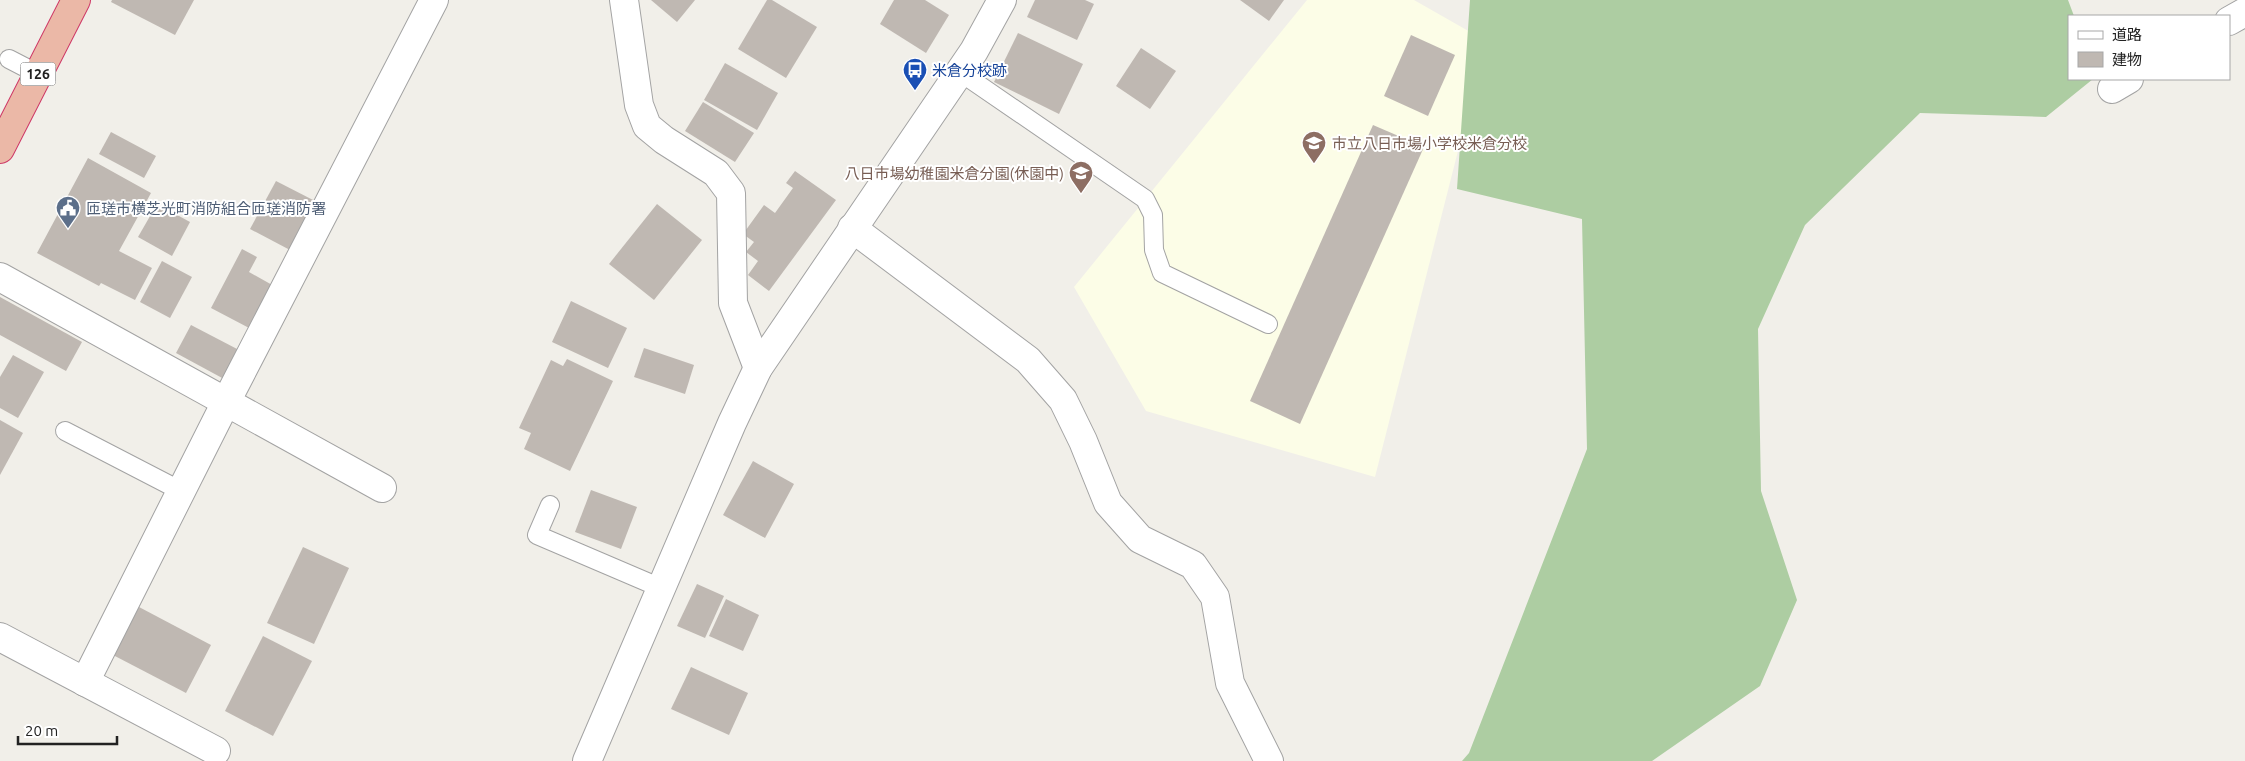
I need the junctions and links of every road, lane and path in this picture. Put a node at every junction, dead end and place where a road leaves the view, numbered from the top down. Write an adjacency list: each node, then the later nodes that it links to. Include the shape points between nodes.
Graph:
1 (76, 0): 9 (highway, 126)
2 (434, 0): 15 (street)
3 (624, 0): 14 (street, via 639,105 647,126 716,173 731,193 733,303)
4 (1002, 0): 8 (street)
5 (2245, 12): 6 (street)
6 (2230, 20)
7 (9, 59): 9 (lane)
8 (960, 72): 11 (street); 13 (lane, via 1145,199 1153,215 1154,250 1162,274)
9 (38, 74): 10 (highway, 126)
10 (0, 149)
11 (852, 228): 14 (street); 25 (street, via 1028,360 1063,400 1108,503 1140,539 1193,565 1215,597 1230,683)
12 (0, 277): 15 (street)
13 (1268, 324)
14 (758, 368): 20 (street)
15 (226, 402): 17 (street); 18 (street)
16 (65, 431): 18 (lane)
17 (382, 488)
18 (182, 491): 22 (street)
19 (550, 505): 20 (lane, via 537,535)
20 (661, 588): 24 (street)
21 (0, 637): 22 (street)
22 (85, 682): 23 (street)
23 (216, 751)
24 (587, 761)
25 (1270, 761)

